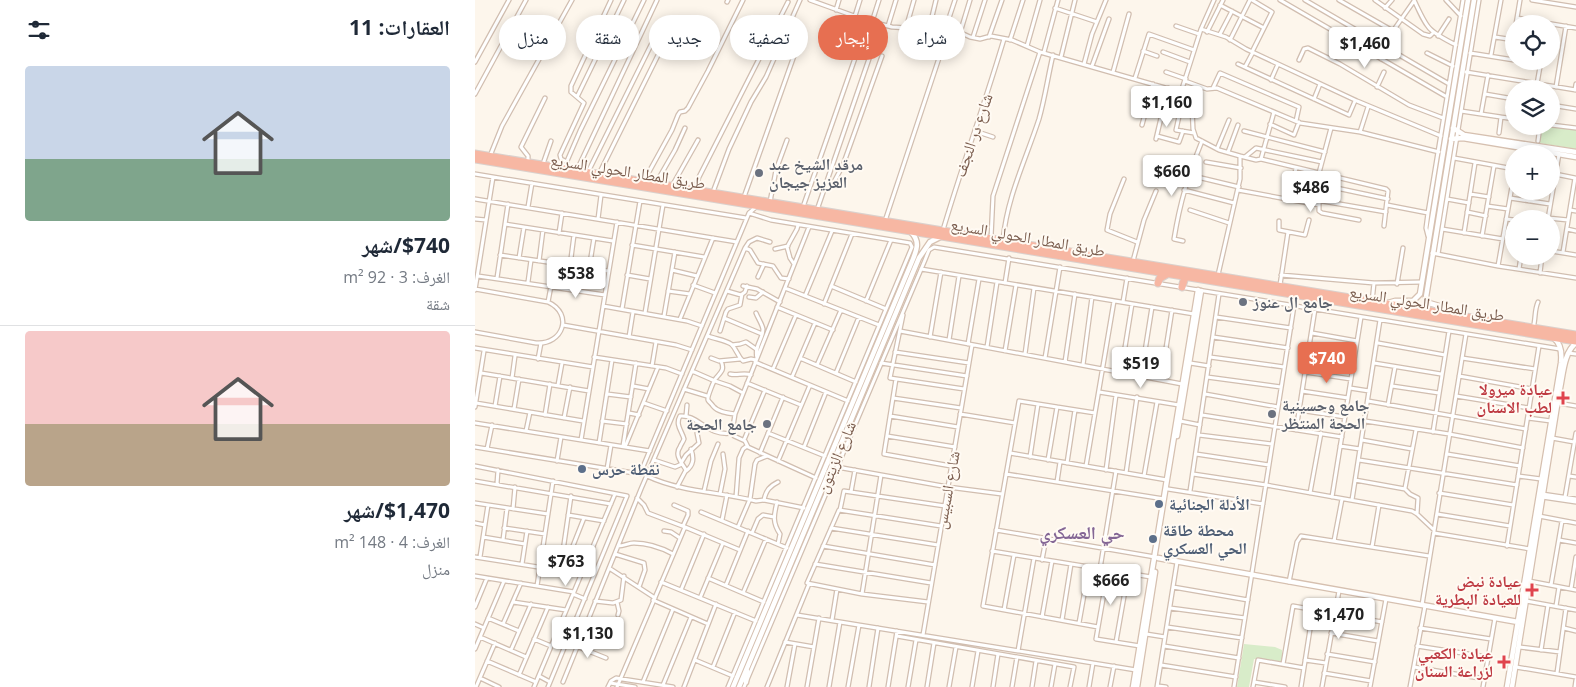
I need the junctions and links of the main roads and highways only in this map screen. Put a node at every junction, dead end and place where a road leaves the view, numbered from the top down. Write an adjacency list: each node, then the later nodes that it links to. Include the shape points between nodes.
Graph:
1 (475, 154): 3 (highway, طريق المطار الحولي السريع)
2 (475, 159): 3 (highway, طريق المطار الحولي السريع)
3 (540, 166): 4 (highway, طريق المطار الحولي السريع)
4 (552, 169): 5 (highway, طريق المطار الحولي السريع); 5 (highway, طريق المطار الحولي السريع, via 565,165 577,170)
5 (743, 201): 6 (highway, طريق المطار الحولي السريع, via 769,202 885,221); 6 (highway, طريق المطار الحولي السريع, via 910,232)
6 (943, 234): 7 (highway, طريق المطار الحولي السريع); 10 (highway, طريق المطار الحولي السريع, via 1218,276)
7 (1167, 274): 8 (highway, طريق المطار الحولي السريع); 9 (highway)
8 (1185, 277): 10 (highway, طريق المطار الحولي السريع); 11 (highway)
9 (1158, 283)
10 (1259, 286): 12 (highway, طريق المطار الحولي السريع)
11 (1182, 287)
12 (1274, 287): 13 (highway, طريق المطار الحولي السريع); 14 (highway, طريق المطار الحولي السريع)
13 (1576, 335)
14 (1576, 342)

